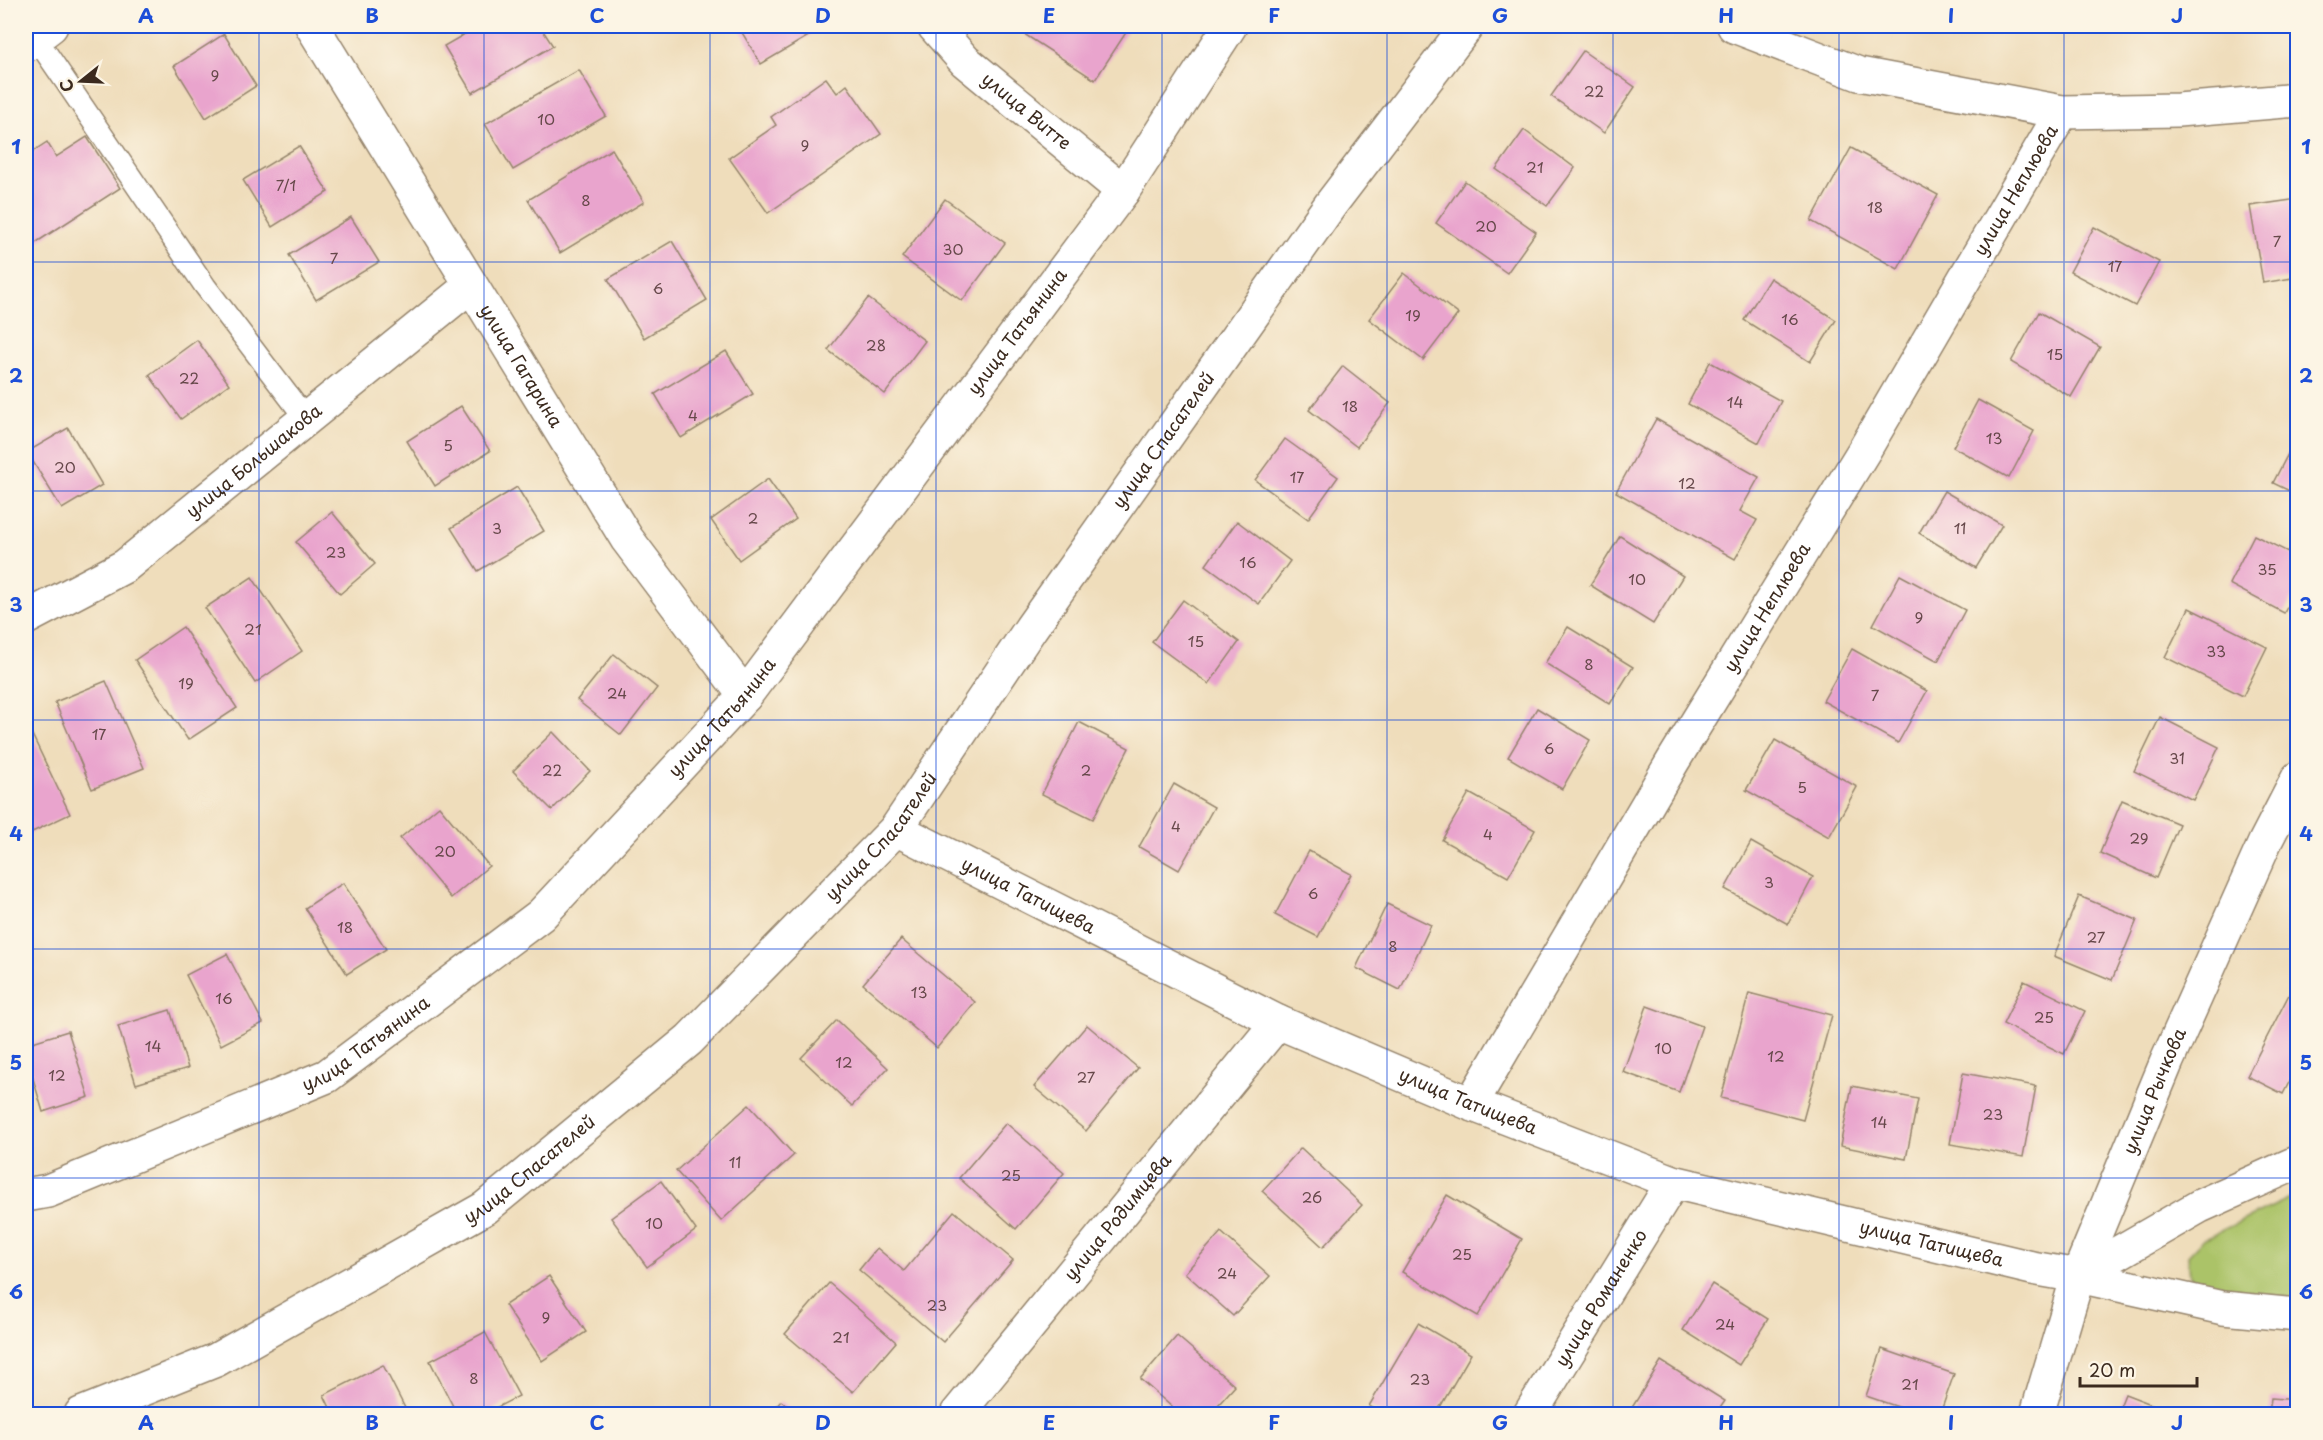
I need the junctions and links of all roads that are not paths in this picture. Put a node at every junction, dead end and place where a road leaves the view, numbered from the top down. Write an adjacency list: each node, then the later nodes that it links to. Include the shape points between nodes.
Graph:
1 (312, 26): 10 (street, улица Гагарина, via 357,94)
2 (934, 26): 9 (street, улица Витте, via 965,61)
3 (1230, 26): 9 (street, улица Татьянина)
4 (1467, 26): 15 (street, улица Спасателей, via 1324,214 1031,628)
5 (1734, 26): 8 (street, via 1859,74)
6 (37, 36): 11 (lane, via 205,286)
7 (2298, 100): 8 (street, via 2178,110)
8 (2061, 112): 17 (street, улица Неплюева, via 1865,449 1673,761)
9 (1123, 191): 13 (street, улица Татьянина)
10 (470, 286): 11 (street, улица Большакова); 13 (street, улица Гагарина, via 627,539)
11 (306, 419): 12 (street, улица Большакова, via 125,566)
12 (26, 618)
13 (745, 696): 20 (street, улица Татьянина, via 541,915 327,1076 48,1191)
14 (2298, 778): 21 (street, улица Рычкова, via 2265,842 2167,1061)
15 (896, 829): 16 (street, улица Татищева); 23 (street, улица Спасателей, via 689,1040 484,1208 216,1360)
16 (1278, 1022): 17 (street, улица Татищева); 24 (street, улица Родимцева)
17 (1471, 1104): 19 (street, улица Татищева)
18 (2298, 1162): 21 (street, via 2200,1206)
19 (1673, 1182): 21 (street, улица Татищева); 25 (street, улица Романенко)
20 (26, 1195)
21 (2078, 1276): 22 (street, улица Татищева, via 2223,1308); 26 (street, улица Рычкова)
22 (2298, 1315)
23 (81, 1414)
24 (957, 1414)
25 (1530, 1414)
26 (2037, 1414)

